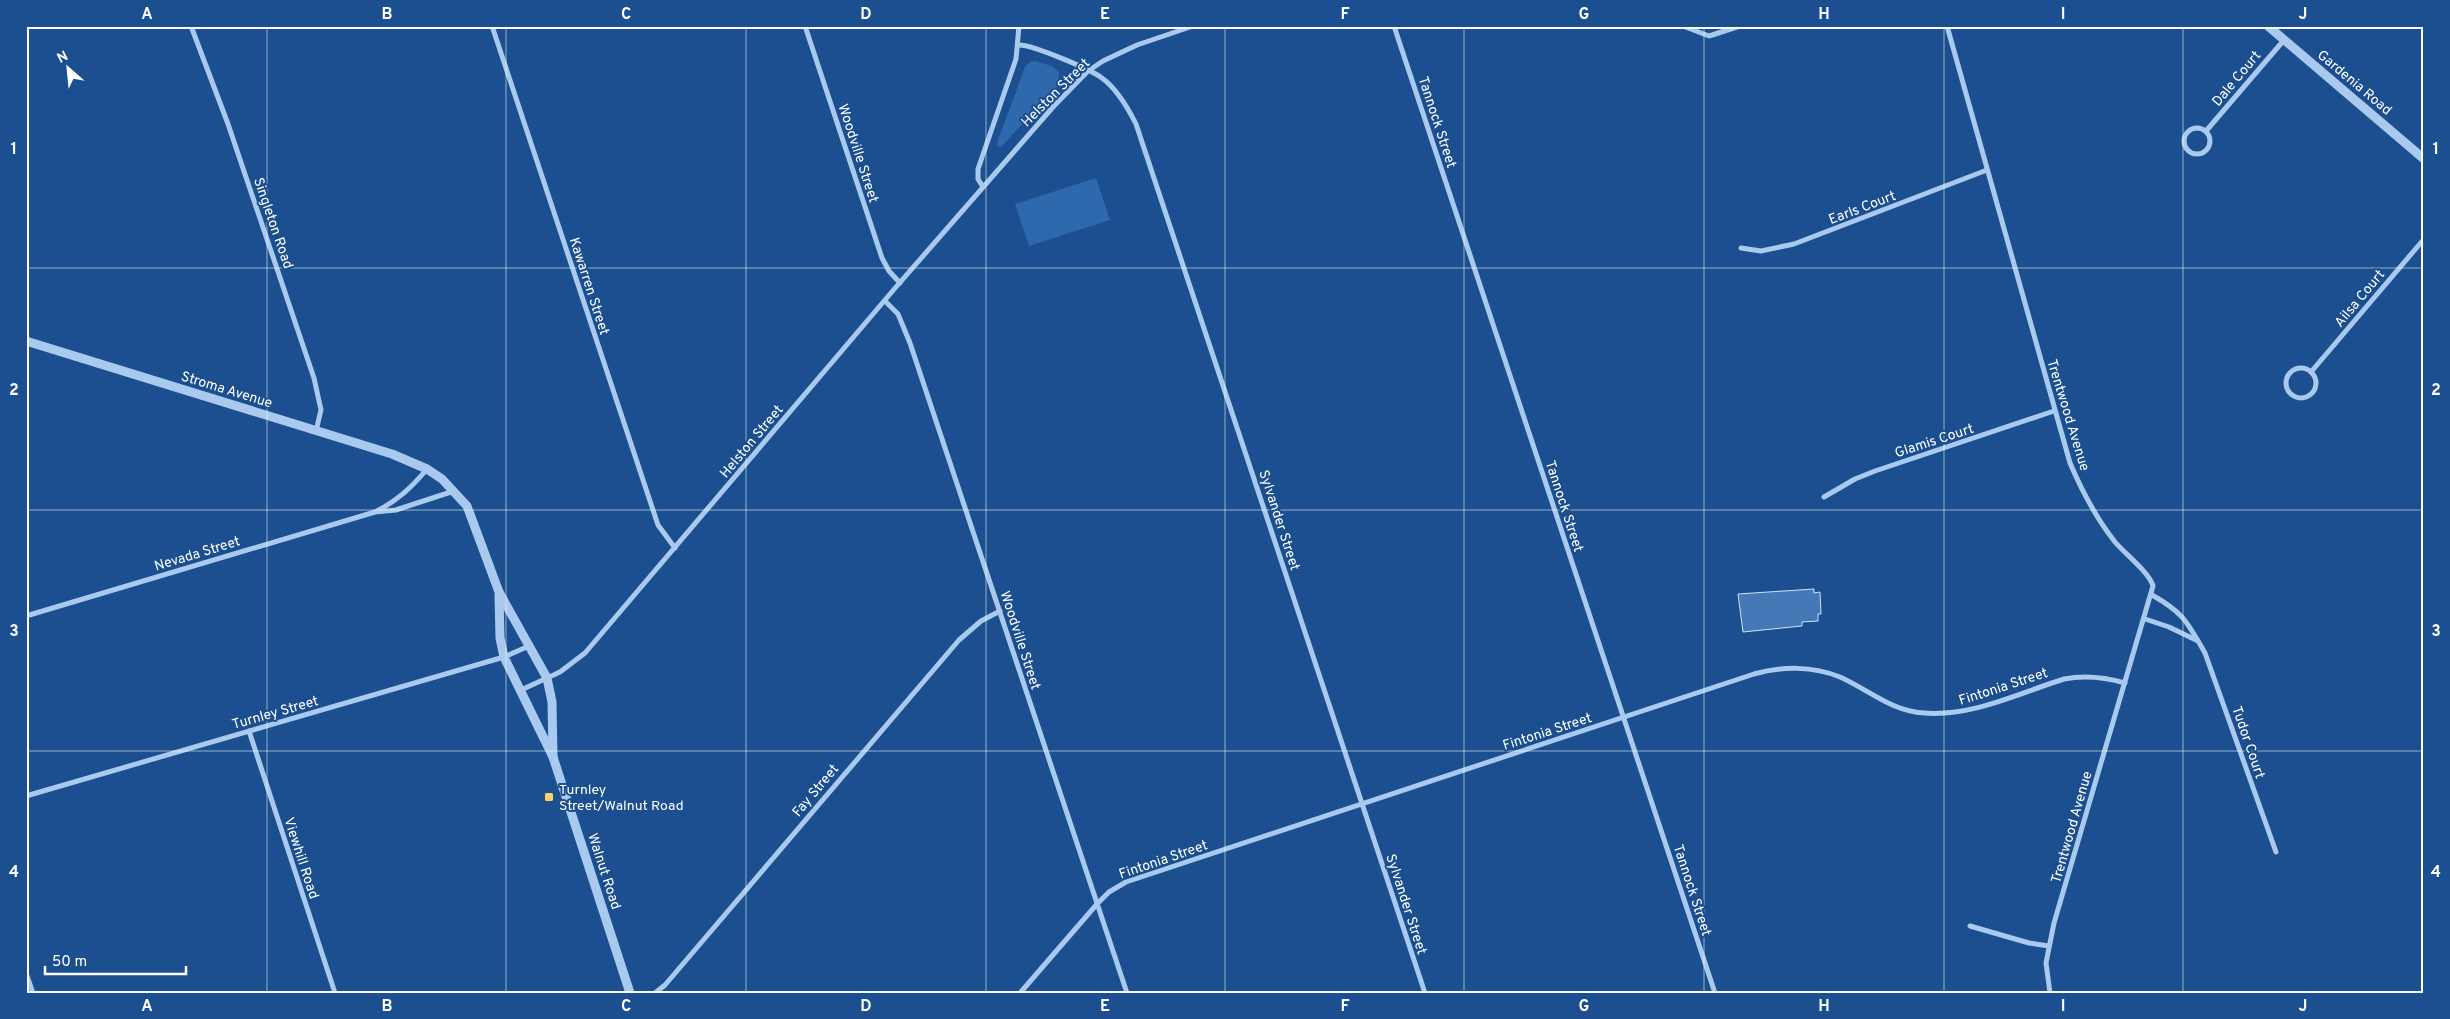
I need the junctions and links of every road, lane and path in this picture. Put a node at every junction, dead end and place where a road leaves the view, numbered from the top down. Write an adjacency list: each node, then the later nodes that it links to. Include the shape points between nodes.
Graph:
1 (191, 26): 25 (street, Singleton Road, via 228,124 314,378 321,410)
2 (492, 26): 30 (street, Kawarren Street, via 658,525)
3 (805, 26): 20 (street, Woodville Street, via 882,258)
4 (1019, 26): 12 (street, Helston Street)
5 (1193, 26): 13 (street, Helston Street, via 1118,53)
6 (1394, 26): 42 (street, Tannock Street)
7 (1683, 26): 8 (street, via 1709,36)
8 (1740, 26)
9 (1947, 26): 16 (street, Trentwood Avenue)
10 (2268, 26): 11 (street, Gardenia Road)
11 (2284, 40): 14 (street, Dale Court); 15 (street, Gardenia Road)
12 (1019, 45): 13 (street, Sylvander Street, via 1027,45); 17 (street, Helston Street, via 978,169 978,179)
13 (1088, 71): 17 (street, Helston Street); 46 (street, Sylvander Street, via 1112,88 1136,124)
14 (2206, 132): 14 (street, Dale Court, via 2194,129 2187,133 2184,142 2188,150 2199,154 2206,150 2210,143)
15 (2424, 159)
16 (1987, 170): 19 (street, Earls Court, via 1794,244 1761,251); 24 (street, Trentwood Avenue)
17 (983, 187): 20 (street, Helston Street)
18 (2424, 239): 23 (street, Ailsa Court)
19 (1741, 248)
20 (900, 282): 21 (street, Helston Street)
21 (885, 301): 30 (street, Helston Street); 33 (street, Woodville Street, via 898,314 907,335)
22 (26, 341): 25 (street, Stroma Avenue)
23 (2311, 372): 23 (street, via 2316,385 2312,394 2304,398 2291,394 2286,385 2292,372 2302,368)
24 (2054, 411): 28 (street, Glamis Court, via 1875,472); 32 (street, Trentwood Avenue, via 2070,464 2086,497 2115,542 2151,580)
25 (316, 431): 26 (street, Stroma Avenue)
26 (423, 467): 27 (street, Walnut Road); 29 (street, Nevada Street, via 414,486)
27 (454, 490): 29 (street, Nevada Street, via 396,510); 31 (street, Walnut Road, via 467,506)
28 (1824, 497)
29 (375, 512): 34 (street, Nevada Street)
30 (675, 548): 39 (street, Helston Street, via 586,653)
31 (499, 592): 37 (street, Walnut Road); 38 (street, Walnut Road, via 500,638)
32 (2152, 595): 35 (street, Trentwood Avenue); 36 (street, Tudor Court, via 2180,612)
33 (1000, 611): 48 (street, Woodville Street); 55 (street, Fay Street, via 981,621 959,640)
34 (26, 616)
35 (2145, 619): 36 (street); 40 (street, Trentwood Avenue)
36 (2198, 642): 47 (street, Tudor Court, via 2216,680)
37 (529, 646): 38 (street, Turnley Street); 39 (street, Walnut Road)
38 (504, 657): 41 (street, Walnut Road); 43 (street, Turnley Street)
39 (547, 678): 41 (street, Helston Street); 44 (street, Walnut Road, via 552,702)
40 (2124, 684): 42 (street, Fintonia Street, via 2092,676 2077,677 1956,713 1922,713 1893,706 1840,677 1790,668 1754,674); 50 (street, Trentwood Avenue)
41 (521, 690): 44 (street, Walnut Road)
42 (1623, 717): 46 (street, Fintonia Street); 59 (street, Tannock Street)
43 (249, 731): 45 (street, Turnley Street); 53 (street, Viewhill Road)
44 (553, 757): 54 (street, Walnut Road)
45 (26, 796)
46 (1362, 804): 48 (street, Fintonia Street, via 1126,882 1108,892); 58 (street, Sylvander Street)
47 (2276, 852)
48 (1097, 904): 56 (street, Fintonia Street); 57 (street, Woodville Street)
49 (1970, 926): 50 (street)
50 (2049, 946): 60 (street, Trentwood Avenue, via 2046,970)
51 (26, 973): 52 (street)
52 (33, 993)
53 (334, 993)
54 (630, 993)
55 (655, 993)
56 (1020, 993)
57 (1127, 993)
58 (1425, 993)
59 (1715, 993)
60 (2050, 993)

